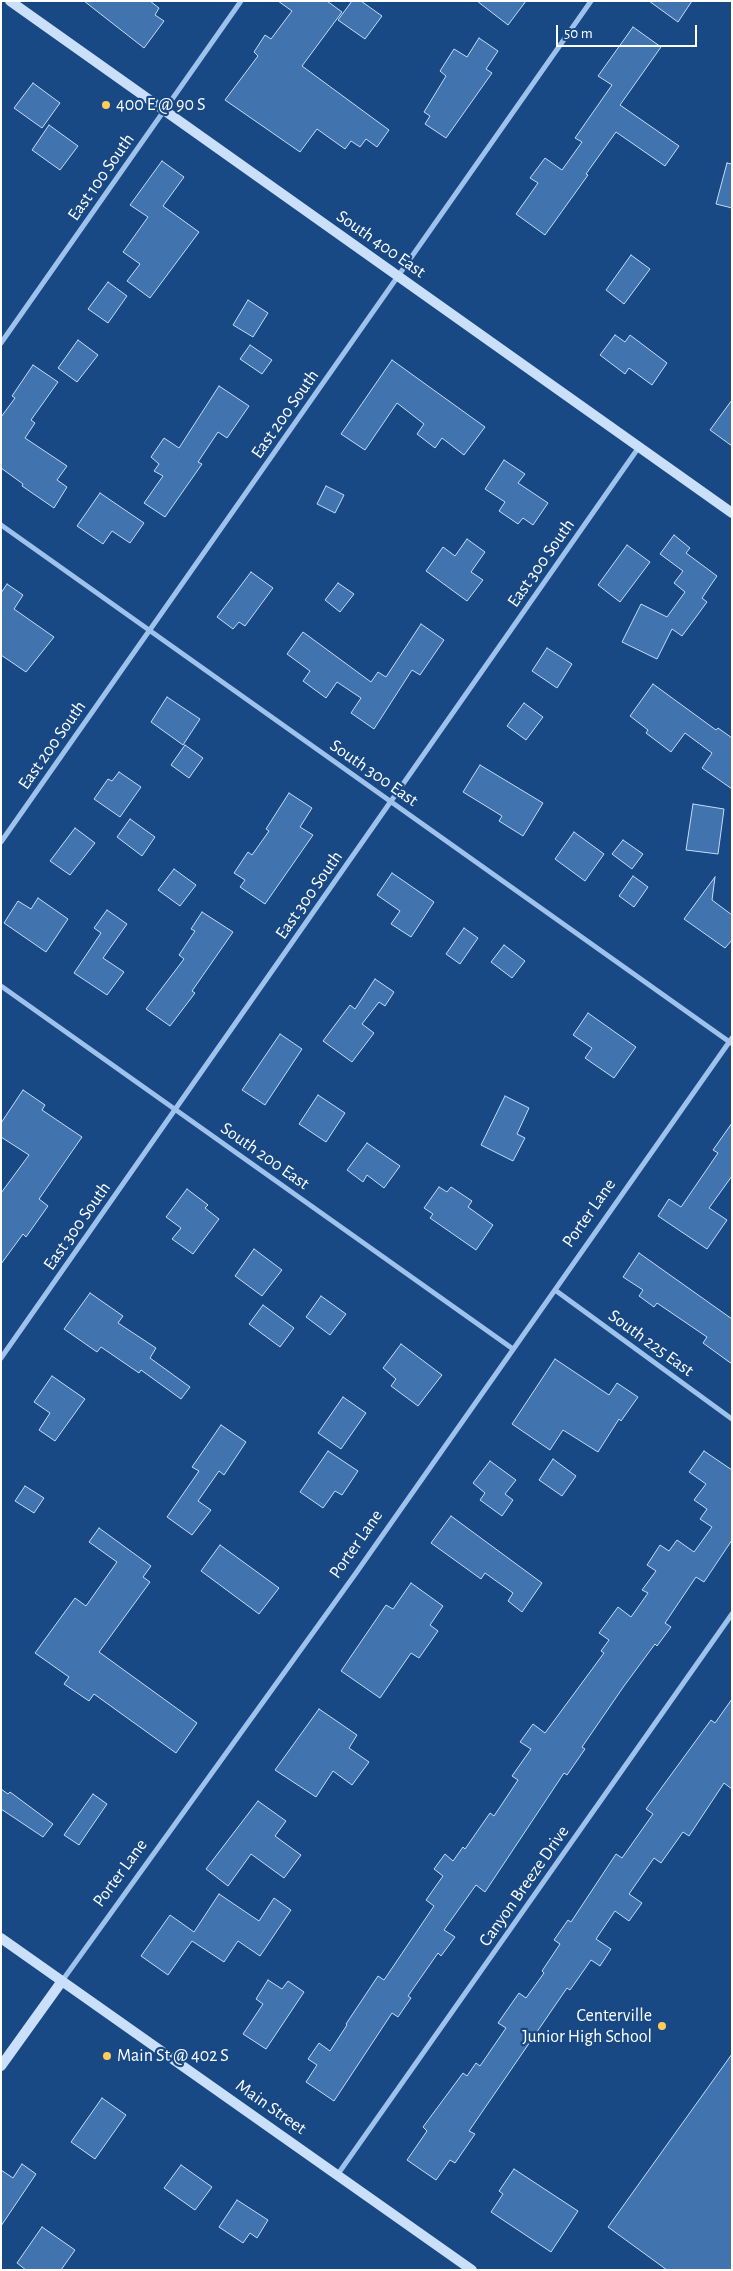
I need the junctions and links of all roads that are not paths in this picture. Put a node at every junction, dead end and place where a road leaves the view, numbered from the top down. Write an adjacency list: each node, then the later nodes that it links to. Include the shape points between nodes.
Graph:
1 (10, 1): 4 (street, South 400 East)
2 (241, 1): 4 (street, East 100 South)
3 (591, 1): 5 (street, East 200 South)
4 (165, 110): 5 (street, South 400 East); 6 (street, East 100 South)
5 (399, 276): 7 (street, South 400 East); 10 (street, East 200 South)
6 (1, 343)
7 (639, 446): 8 (street, South 400 East); 11 (street, East 300 South)
8 (732, 513)
9 (1, 525): 10 (street, South 300 East)
10 (149, 631): 11 (street, South 300 East); 12 (street, East 200 South)
11 (391, 802): 14 (street, South 300 East); 15 (street, East 300 South)
12 (1, 842)
13 (1, 986): 15 (street, South 200 East)
14 (731, 1041): 16 (street, Porter Lane)
15 (176, 1110): 17 (street, South 200 East); 18 (street, East 300 South)
16 (554, 1290): 17 (street, Porter Lane); 19 (street, South 225 East)
17 (513, 1349): 22 (street, Porter Lane)
18 (1, 1358)
19 (732, 1419)
20 (732, 1614): 24 (street, Canyon Breeze Drive)
21 (1, 1938): 22 (street, Main Street)
22 (62, 1982): 23 (street, Porter Lane); 24 (street, Main Street)
23 (1, 2066)
24 (338, 2174): 25 (street, Main Street)
25 (472, 2270)

